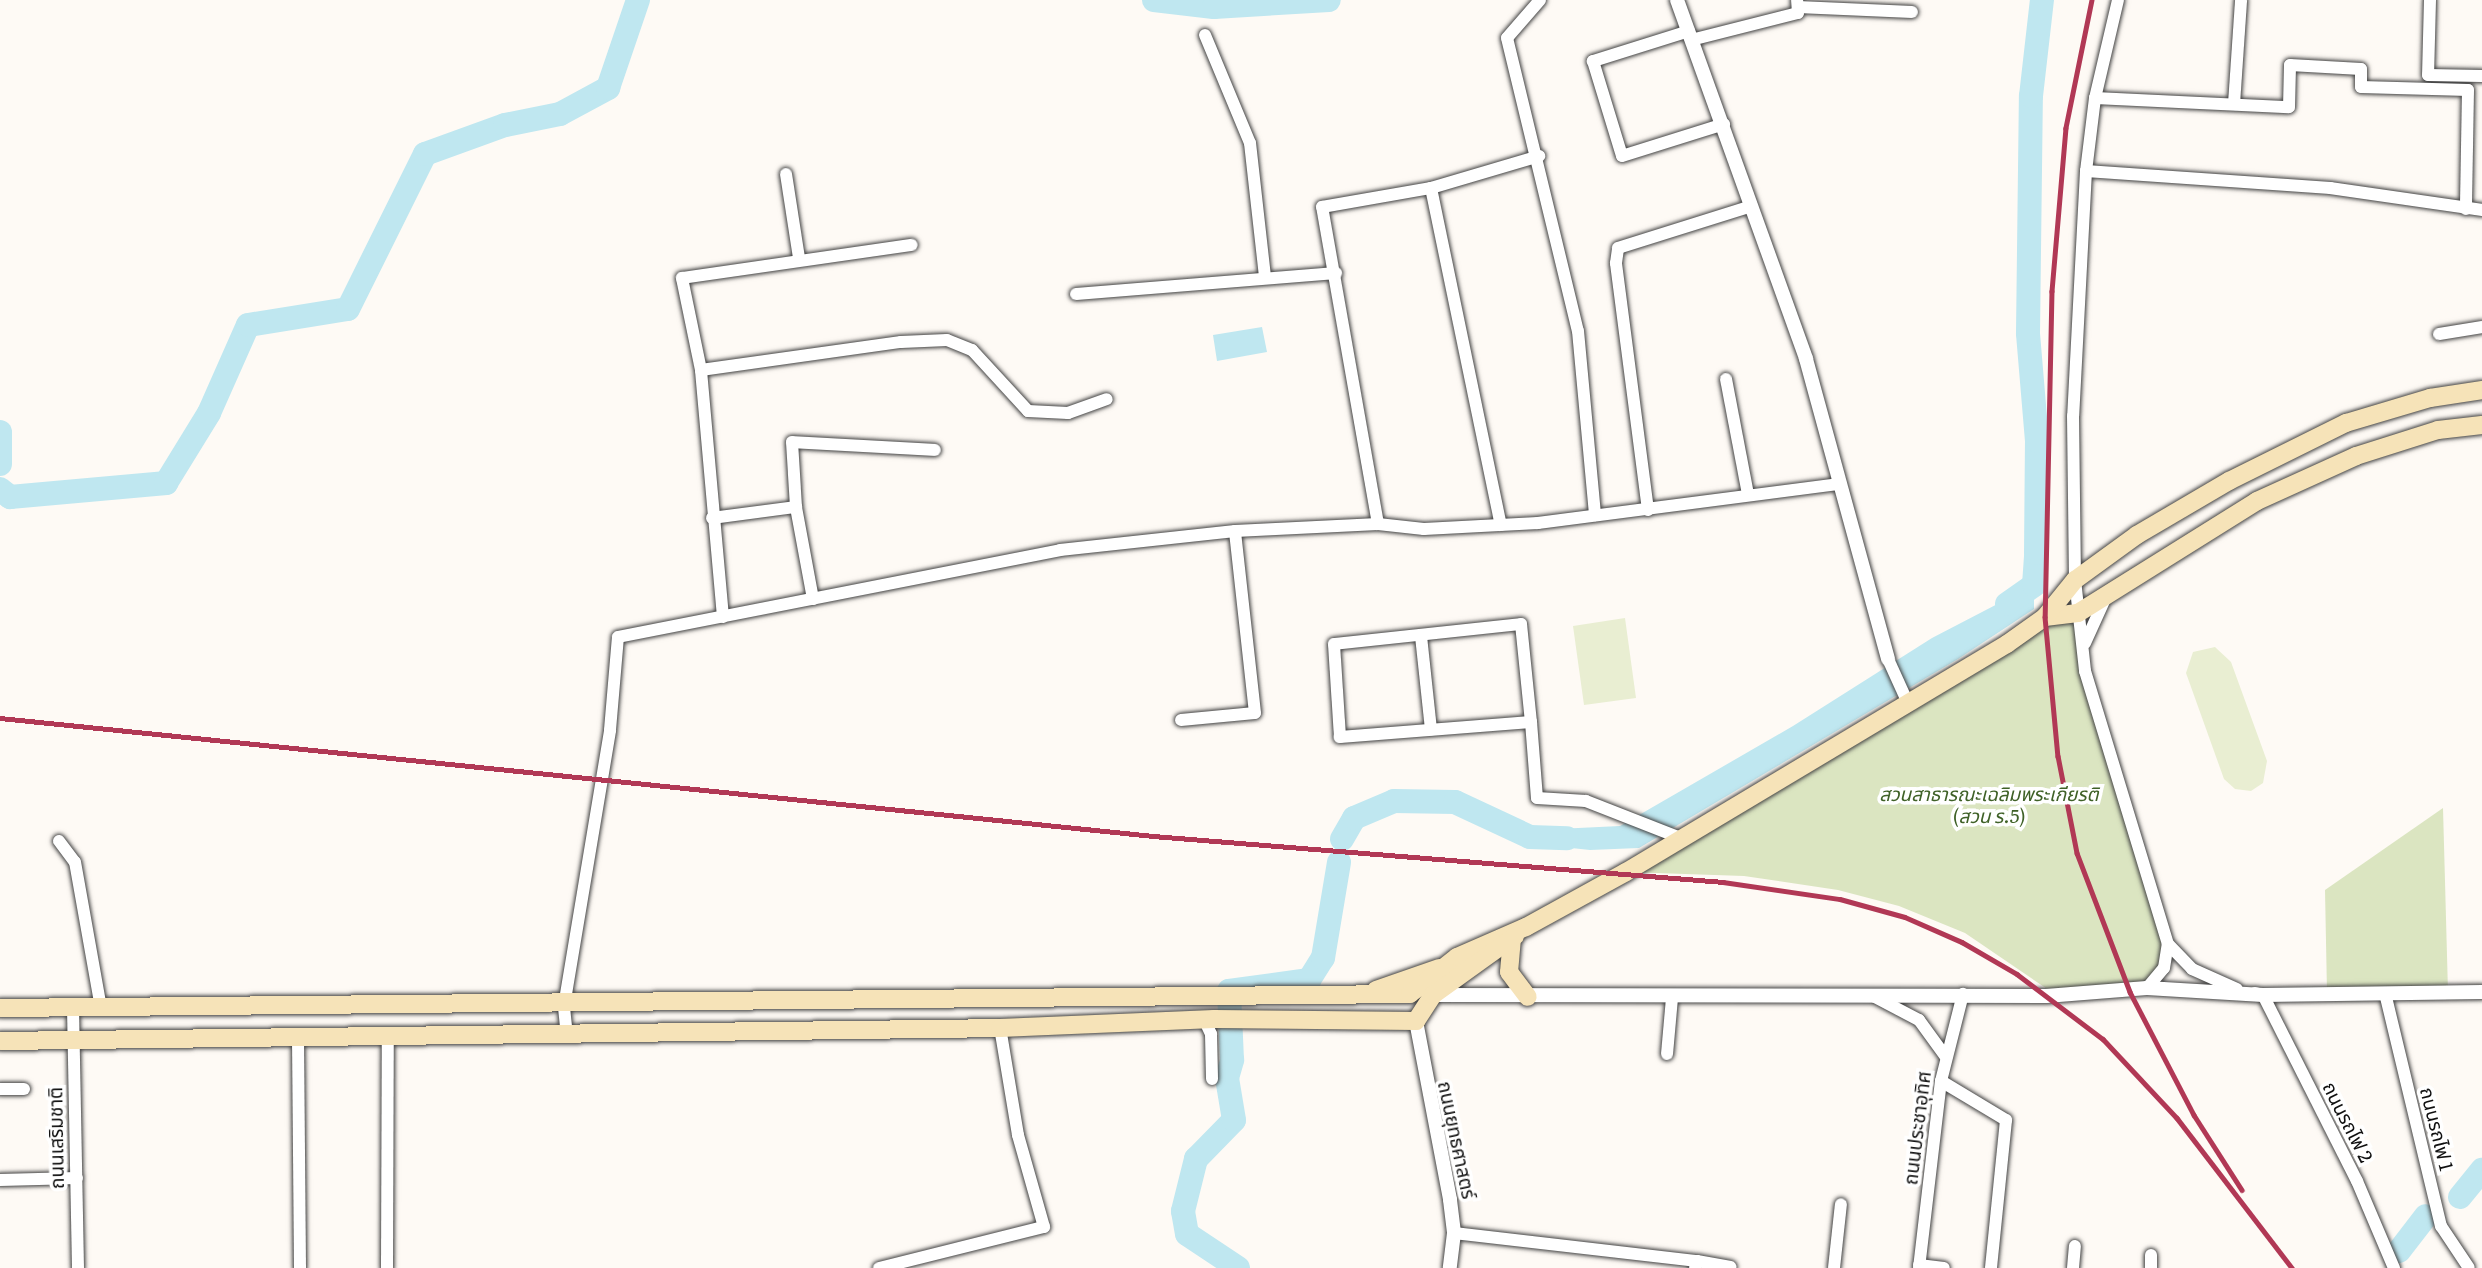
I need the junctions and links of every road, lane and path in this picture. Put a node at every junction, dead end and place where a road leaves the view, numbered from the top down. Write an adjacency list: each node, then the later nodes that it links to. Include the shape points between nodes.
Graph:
1 (1540, 0): 14 (street, via 1507,38)
2 (1677, 0): 9 (street)
3 (2118, 0): 11 (street)
4 (2241, 0): 12 (street)
5 (2430, 0): 10 (street, via 2428,75)
6 (1797, 3): 7 (street); 9 (street, via 1798,13)
7 (1912, 12)
8 (1205, 34): 24 (street, via 1250,143)
9 (1692, 35): 13 (street); 13 (street, via 1593,61 1622,156)
10 (2482, 76)
11 (2095, 98): 12 (street); 15 (street)
12 (2234, 104): 19 (street, via 2289,107 2290,65 2361,69 2361,87 2468,90)
13 (1724, 124): 18 (street)
14 (1539, 156): 17 (street); 38 (street, via 1578,331)
15 (2086, 171): 19 (street, via 2330,188); 43 (street, via 2073,416)
16 (786, 174): 22 (street)
17 (1431, 188): 23 (street, via 1322,207); 41 (street)
18 (1752, 206): 34 (street, via 1806,359); 37 (street, via 1618,248)
19 (2466, 209): 20 (street)
20 (2482, 209)
21 (912, 245): 22 (street)
22 (799, 258): 28 (street, via 682,278)
23 (1336, 273): 24 (street); 40 (street)
24 (1265, 276): 25 (street)
25 (1076, 294)
26 (2482, 327): 27 (street)
27 (2439, 334)
28 (701, 370): 31 (street, via 901,341 947,340 972,350 1028,411 1068,414); 39 (street)
29 (1726, 379): 35 (street)
30 (2482, 390): 43 (main road, via 2430,398 2346,422 2193,501)
31 (1107, 400)
32 (2482, 425): 44 (main road, via 2438,429 2356,456 2300,481 2257,501)
33 (936, 450): 36 (street, via 792,442)
34 (1837, 484): 35 (street); 50 (street)
35 (1748, 494): 37 (street)
36 (796, 507): 39 (street); 45 (street)
37 (1648, 510): 38 (street)
38 (1595, 515): 41 (street)
39 (712, 518): 47 (street)
40 (1378, 524): 41 (street, via 1424,529); 42 (street)
41 (1501, 525)
42 (1235, 531): 45 (street, via 1060,550); 53 (street, via 1255,713)
43 (2075, 580): 46 (street); 48 (main road)
44 (2108, 594): 46 (main road); 51 (street, via 2089,627)
45 (813, 599): 47 (street)
46 (2078, 613): 48 (main road); 51 (street)
47 (723, 617): 72 (street, via 618,637 610,730)
48 (2045, 617): 52 (main road)
49 (1422, 636): 54 (street, via 1521,624); 55 (street); 55 (street, via 1334,644 1340,737)
50 (1888, 659): 52 (street)
51 (2085, 671): 59 (street)
52 (1905, 698): 56 (main road)
53 (1181, 720)
54 (1531, 722): 55 (street); 56 (street, via 1537,798 1586,801)
55 (1431, 729)
56 (1678, 838): 58 (main road)
57 (59, 841): 75 (street, via 75,862)
58 (1519, 933): 60 (main road, via 1491,938); 68 (main road); 70 (main road, via 1509,972)
59 (2168, 944): 61 (street, via 2164,968); 69 (street, via 2192,970 2213,982)
60 (1444, 967): 64 (main road); 67 (main road)
61 (2147, 988): 66 (street, via 2083,995); 69 (street)
62 (2482, 992): 63 (street)
63 (2385, 993): 69 (street); 108 (street, ถนนรถไฟ 1, via 2441,1226)
64 (1410, 994): 67 (main road); 68 (street)
65 (1869, 994): 66 (street); 71 (street); 85 (street, via 1919,1020)
66 (1963, 994): 85 (street, ถนนประชาอุทิศ)
67 (1363, 995): 72 (main road)
68 (1433, 995): 70 (street); 77 (main road)
69 (2263, 995): 107 (street, ถนนรถไฟ 2, via 2357,1181)
70 (1528, 997): 71 (street)
71 (1672, 998): 84 (street)
72 (564, 1006): 75 (main road); 79 (street)
73 (0, 1008): 74 (main road)
74 (73, 1008): 75 (main road); 83 (street, ถนนเสริมชาติ)
75 (101, 1008)
76 (1209, 1019): 77 (main road); 78 (main road); 86 (street)
77 (1416, 1021): 93 (street, ถนนยุทธศาสตร์)
78 (1000, 1028): 79 (main road); 101 (street, via 1018,1135 1044,1227)
79 (567, 1036): 80 (main road)
80 (388, 1037): 81 (main road); 100 (street)
81 (298, 1038): 83 (main road); 99 (street)
82 (0, 1041): 83 (main road)
83 (74, 1042): 90 (street, ถนนเสริมชาติ)
84 (1667, 1054)
85 (1946, 1057): 87 (street, ถนนประชาอุทิศ)
86 (1212, 1079)
87 (1941, 1081): 97 (street, ถนนประชาอุทิศ); 105 (street, via 2006,1120)
88 (0, 1088): 89 (street)
89 (24, 1089)
90 (77, 1178): 91 (street); 98 (street, ถนนเสริมชาติ)
91 (0, 1180)
92 (1841, 1204): 103 (street)
93 (1454, 1233): 95 (street); 102 (street, ถนนยุทธศาสตร์)
94 (2075, 1246): 106 (street)
95 (1696, 1265): 96 (street)
96 (1730, 1267)
97 (1919, 1267): 104 (street)
98 (78, 1268)
99 (300, 1268)
100 (387, 1268)
101 (878, 1268)
102 (1450, 1268)
103 (1835, 1268)
104 (1944, 1268)
105 (1991, 1268)
106 (2073, 1268)
107 (2394, 1268)
108 (2469, 1268)

